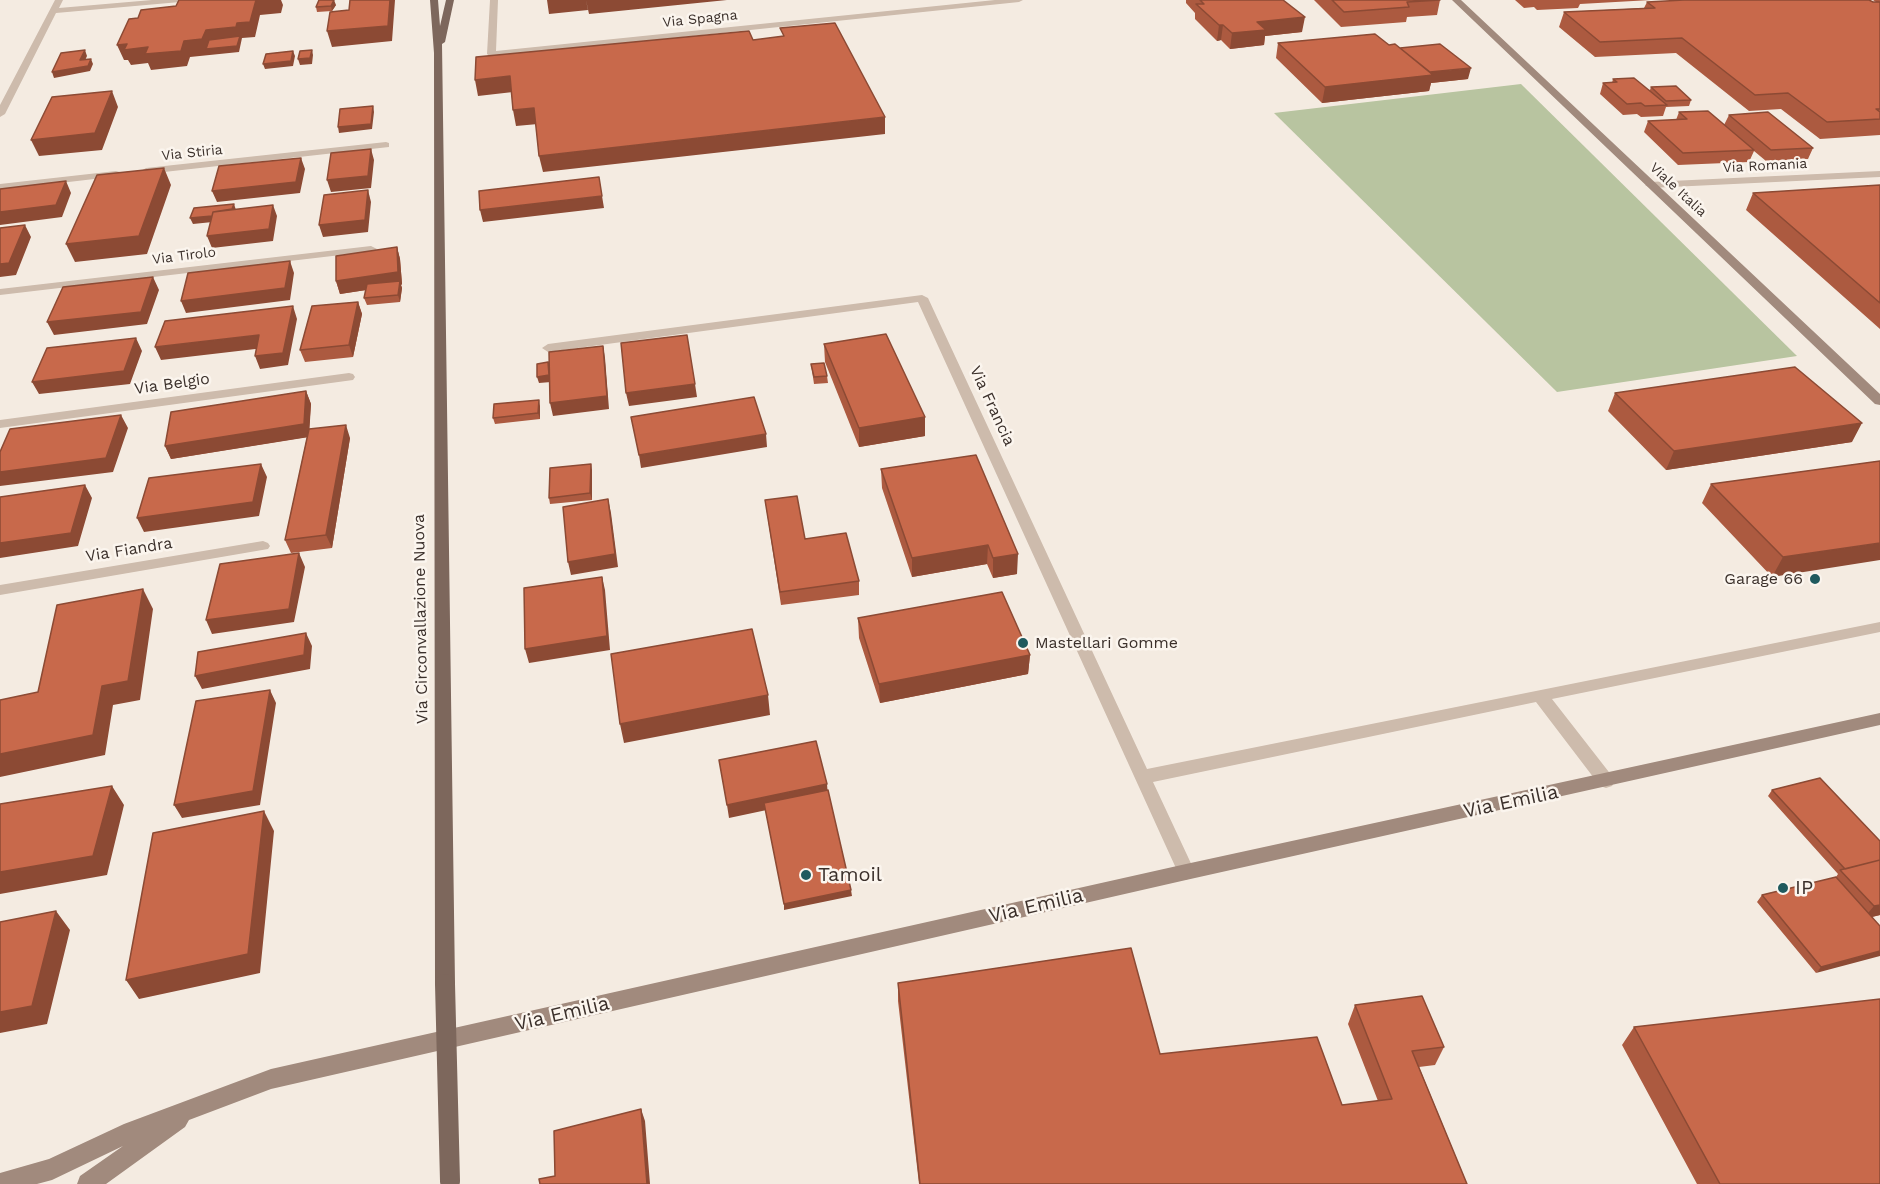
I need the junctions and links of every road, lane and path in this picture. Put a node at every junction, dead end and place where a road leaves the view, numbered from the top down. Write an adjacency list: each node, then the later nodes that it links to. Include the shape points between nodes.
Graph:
1 (59, 0): 9 (street)
2 (180, 0): 9 (street)
3 (434, 0): 10 (main road, Via Circonvallazione Nuova)
4 (494, 0): 8 (street, Via Spagna, via 491,54)
5 (1019, 0): 8 (street, Via Spagna)
6 (1456, 0): 16 (main road, Viale Italia)
7 (451, 1): 10 (main road, Via Circonvallazione Nuova)
8 (995, 1)
9 (53, 11): 11 (street)
10 (438, 53): 34 (main road, Via Circonvallazione Nuova, bridge)
11 (0, 114)
12 (386, 145): 13 (street, Via Stiria)
13 (140, 172)
14 (129, 173): 17 (street)
15 (1880, 174): 16 (street, Via Romania)
16 (1650, 185): 22 (main road, Viale Italia)
17 (0, 187)
18 (371, 249): 19 (street, Via Tirolo)
19 (0, 292)
20 (548, 348): 30 (street, Via Francia, via 922,298)
21 (349, 378): 23 (street, Via Belgio)
22 (1880, 401)
23 (0, 424)
24 (263, 546): 25 (street, Via Fiandra)
25 (0, 590)
26 (1874, 629): 27 (street); 28 (street)
27 (1880, 642)
28 (1540, 695): 30 (street); 31 (street)
29 (1880, 719): 31 (main road, Via Emilia)
30 (1143, 777): 32 (street, Via Francia)
31 (1606, 781): 32 (main road, Via Emilia)
32 (1186, 872): 33 (main road, Via Emilia, via 271,1079)
33 (196, 1107): 35 (main road, Via Emilia, via 132,1131 52,1169); 36 (main road, Via Emilia)
34 (450, 1183)
35 (0, 1184)
36 (88, 1184)

